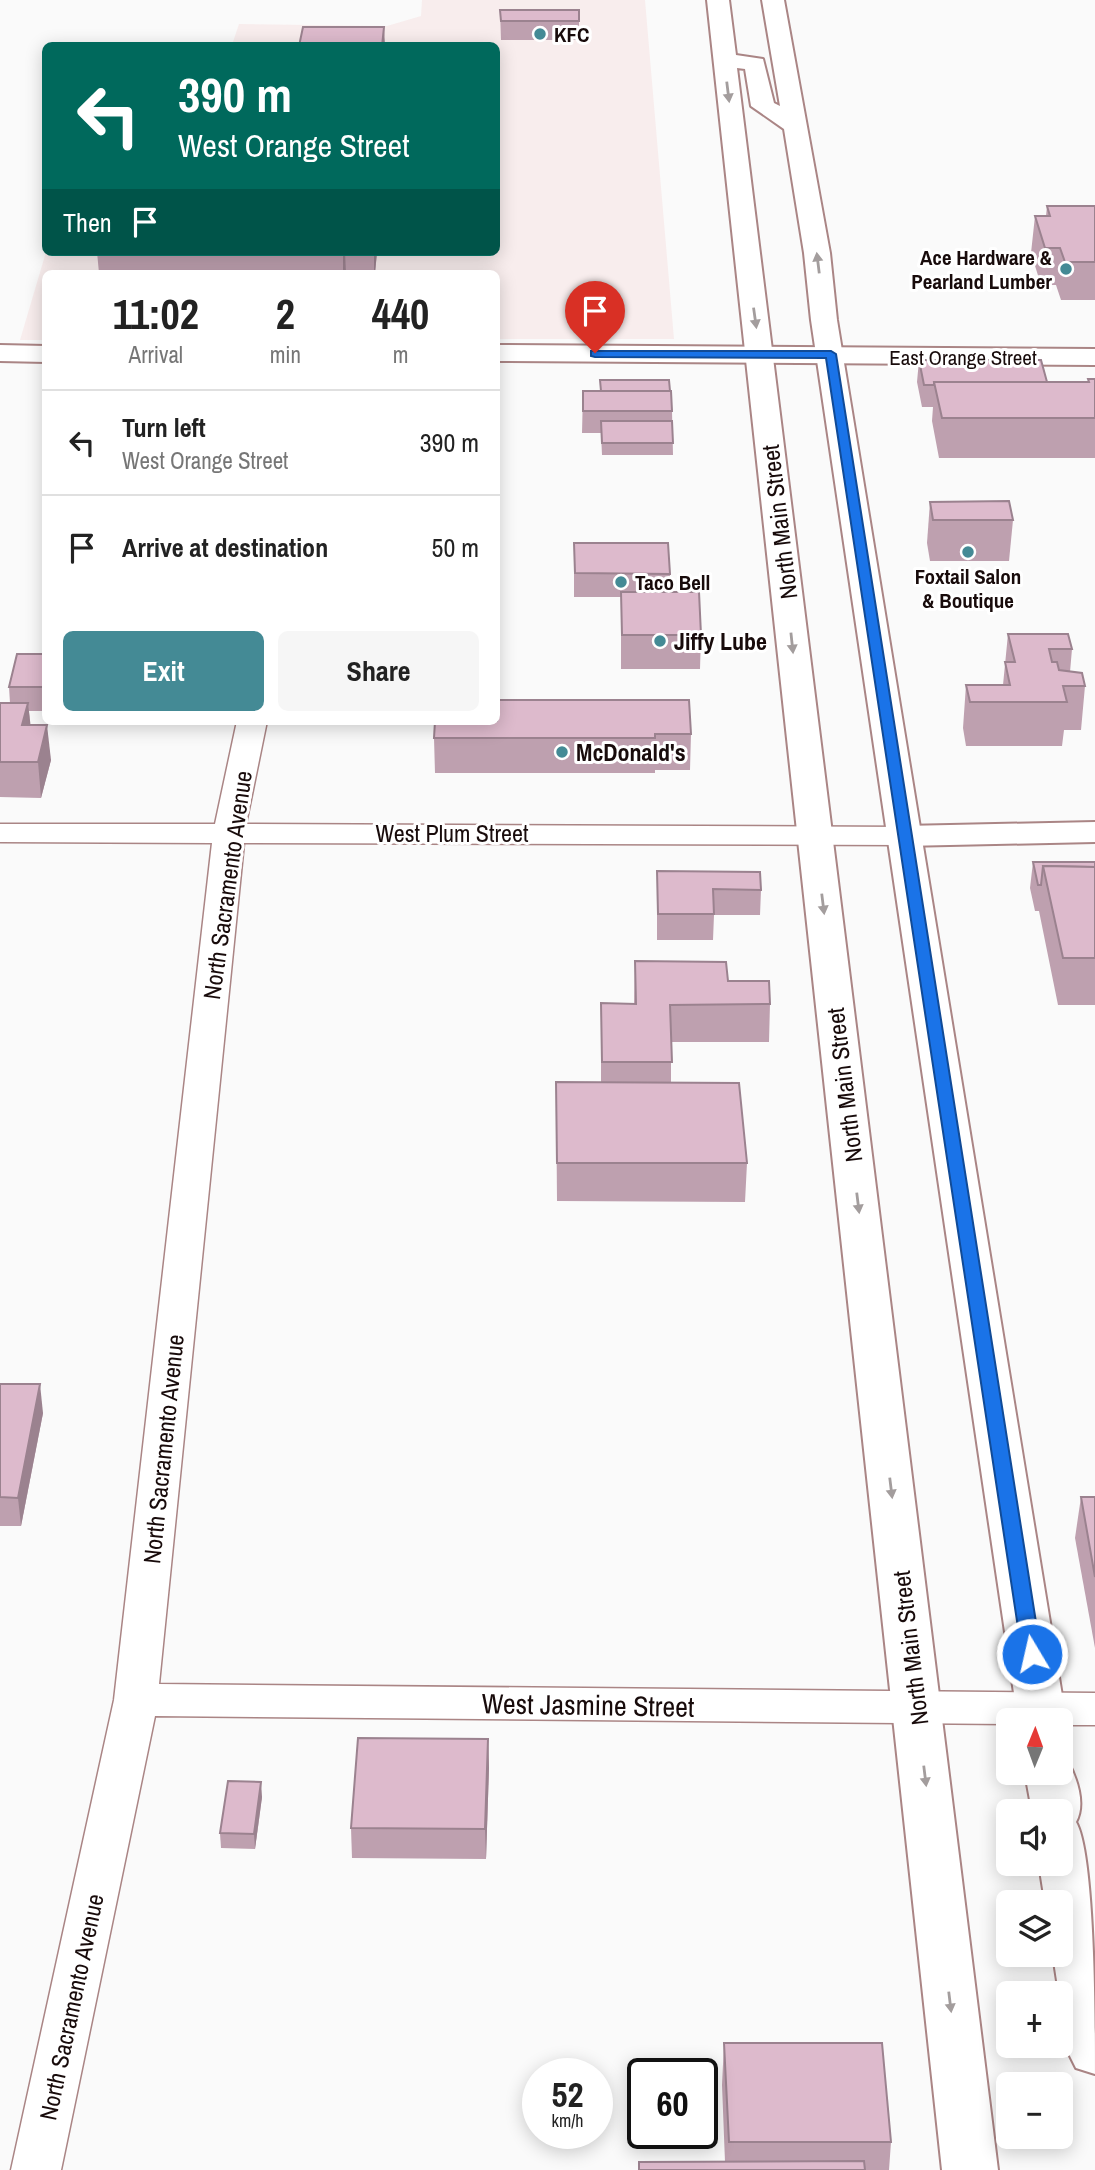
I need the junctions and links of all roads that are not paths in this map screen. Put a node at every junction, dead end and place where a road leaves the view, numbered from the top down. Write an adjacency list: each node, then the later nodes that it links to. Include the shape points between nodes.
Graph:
1 (773, 0): 5 (main road)
2 (718, 2): 3 (main road); 6 (main road, North Main Street)
3 (744, 12)
4 (750, 42): 5 (main road)
5 (783, 59): 7 (main road)
6 (725, 60): 7 (main road, via 755,64 763,106); 11 (main road, North Main Street, one-way to 11)
7 (794, 125): 12 (main road, one-way to 7)
8 (0, 353): 10 (main road)
9 (500, 353): 11 (main road, East Orange Street)
10 (42, 354)
11 (760, 354): 12 (main road, East Orange Street); 18 (main road, North Main Street, one-way to 18)
12 (831, 354): 13 (main road, East Orange Street); 19 (main road)
13 (1095, 358)
14 (251, 725): 15 (street, North Sacramento Avenue)
15 (229, 832): 17 (street, West Plum Street); 18 (street, West Plum Street); 20 (street, North Sacramento Avenue)
16 (1095, 832): 19 (main road)
17 (0, 833)
18 (815, 836): 19 (street, West Plum Street); 21 (main road, North Main Street, one-way to 21)
19 (904, 836): 22 (main road)
20 (136, 1700): 21 (street, West Jasmine Street); 28 (street, North Sacramento Avenue)
21 (917, 1708): 25 (street, West Jasmine Street); 29 (main road, North Main Street, one-way to 29)
22 (1040, 1708)
23 (1095, 1709): 24 (street, West Jasmine Street)
24 (1073, 1711)
25 (996, 1712)
26 (1066, 1876): 27 (main road)
27 (1095, 2052)
28 (36, 2170)
29 (970, 2170)

